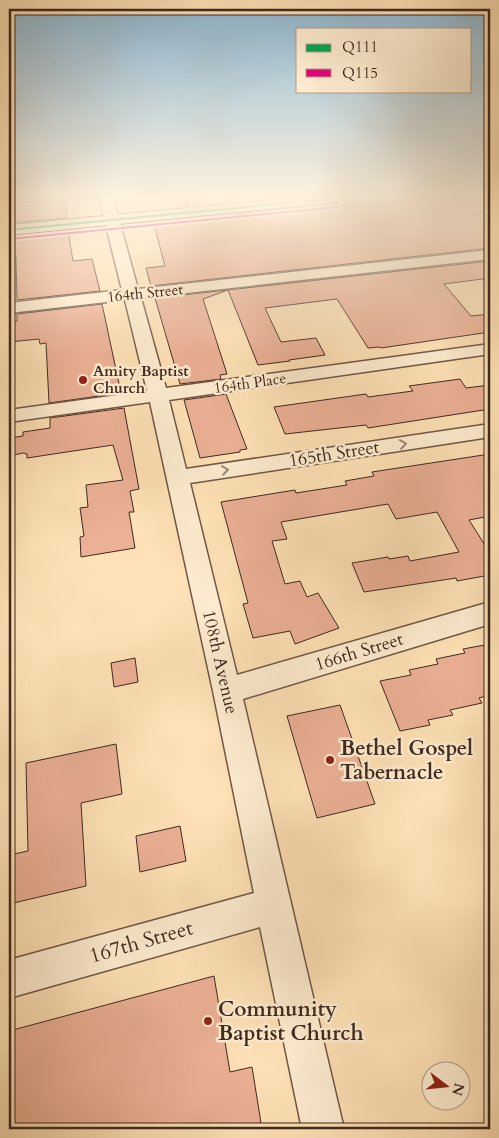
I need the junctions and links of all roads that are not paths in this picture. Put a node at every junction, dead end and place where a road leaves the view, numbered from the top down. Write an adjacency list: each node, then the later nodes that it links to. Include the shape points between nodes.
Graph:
1 (120, 251): 3 (street, 108th Avenue)
2 (490, 254): 3 (street, 164th Street)
3 (132, 295): 4 (street, 164th Street); 6 (street, 108th Avenue)
4 (9, 308)
5 (490, 349): 6 (street, 164th Place)
6 (158, 395): 7 (street, 164th Place); 9 (street, 108th Avenue)
7 (9, 416)
8 (490, 430): 9 (street, 165th Street, one-way to 8)
9 (177, 478): 11 (street, 108th Avenue)
10 (490, 613): 11 (street, 166th Street)
11 (227, 691): 12 (street, 108th Avenue)
12 (274, 905): 13 (street, 167th Street); 14 (street, 108th Avenue)
13 (9, 979)
14 (323, 1129)

